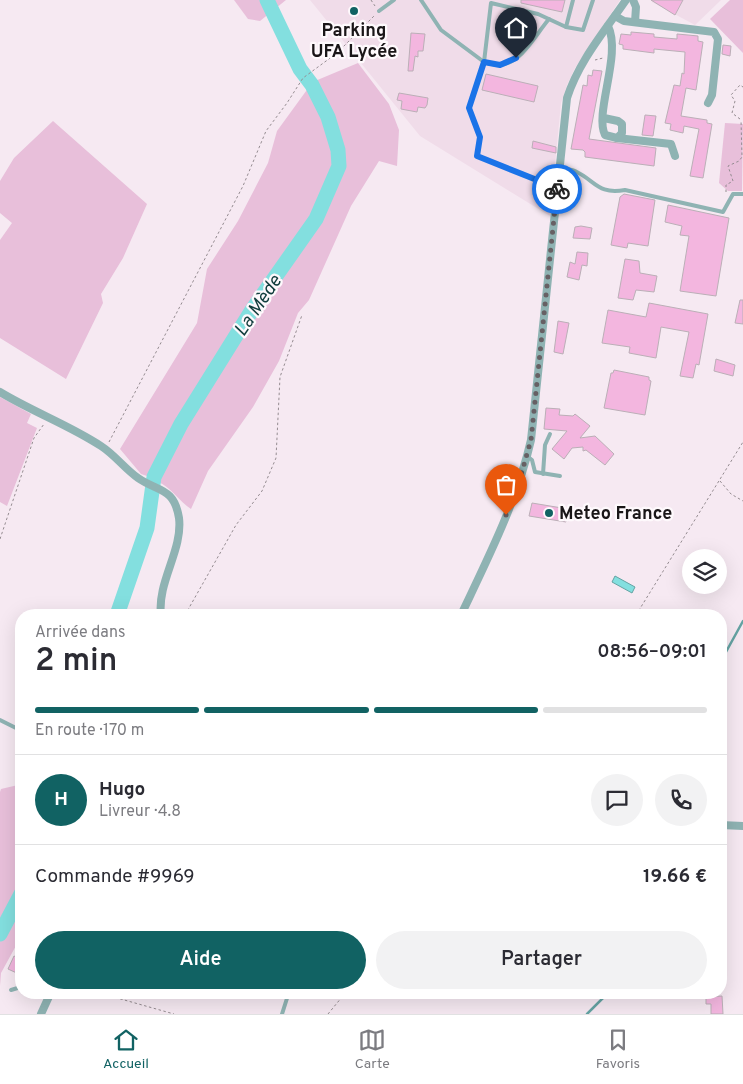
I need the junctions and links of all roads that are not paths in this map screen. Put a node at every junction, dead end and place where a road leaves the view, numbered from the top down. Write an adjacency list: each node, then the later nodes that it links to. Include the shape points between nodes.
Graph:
1 (394, 0): 7 (lane)
2 (421, 0): 13 (lane, via 441,30)
3 (573, 0): 12 (lane)
4 (593, 0): 12 (lane, via 583,30)
5 (626, 0): 8 (street)
6 (633, 0): 10 (street)
7 (379, 11)
8 (615, 16): 10 (street); 11 (street)
9 (549, 19): 12 (lane); 13 (lane, via 516,58 500,65); 13 (lane, via 491,4)
10 (635, 22): 14 (street, via 708,31 717,35 712,95)
11 (608, 26): 15 (street, via 612,45); 18 (street, via 589,51 573,81 564,115)
12 (566, 27)
13 (484, 62): 19 (lane, via 469,108 480,137 477,156)
14 (708, 102)
15 (604, 118): 16 (street, via 605,135); 16 (street, via 622,124 622,133)
16 (617, 138): 17 (street, via 671,144)
17 (675, 156)
18 (560, 169): 19 (street); 20 (lane, via 574,170 611,193 624,190 723,212 733,194)
19 (558, 186): 23 (street, via 535,414)
20 (743, 194)
21 (0, 392): 26 (street, via 104,447 141,480 163,489 175,503 179,520 176,544 165,580)
22 (550, 434): 24 (lane, via 545,445)
23 (527, 456): 24 (lane, via 532,460 535,472); 27 (street, via 493,548)
24 (544, 474): 25 (lane)
25 (560, 476)
26 (162, 609)
27 (464, 609)
28 (0, 720): 29 (lane)
29 (15, 726)
30 (727, 825): 31 (street)
31 (743, 826)
32 (15, 989): 33 (lane)
33 (11, 990)
34 (48, 999): 36 (street)
35 (287, 999): 37 (lane)
36 (41, 1014)
37 (282, 1014)

